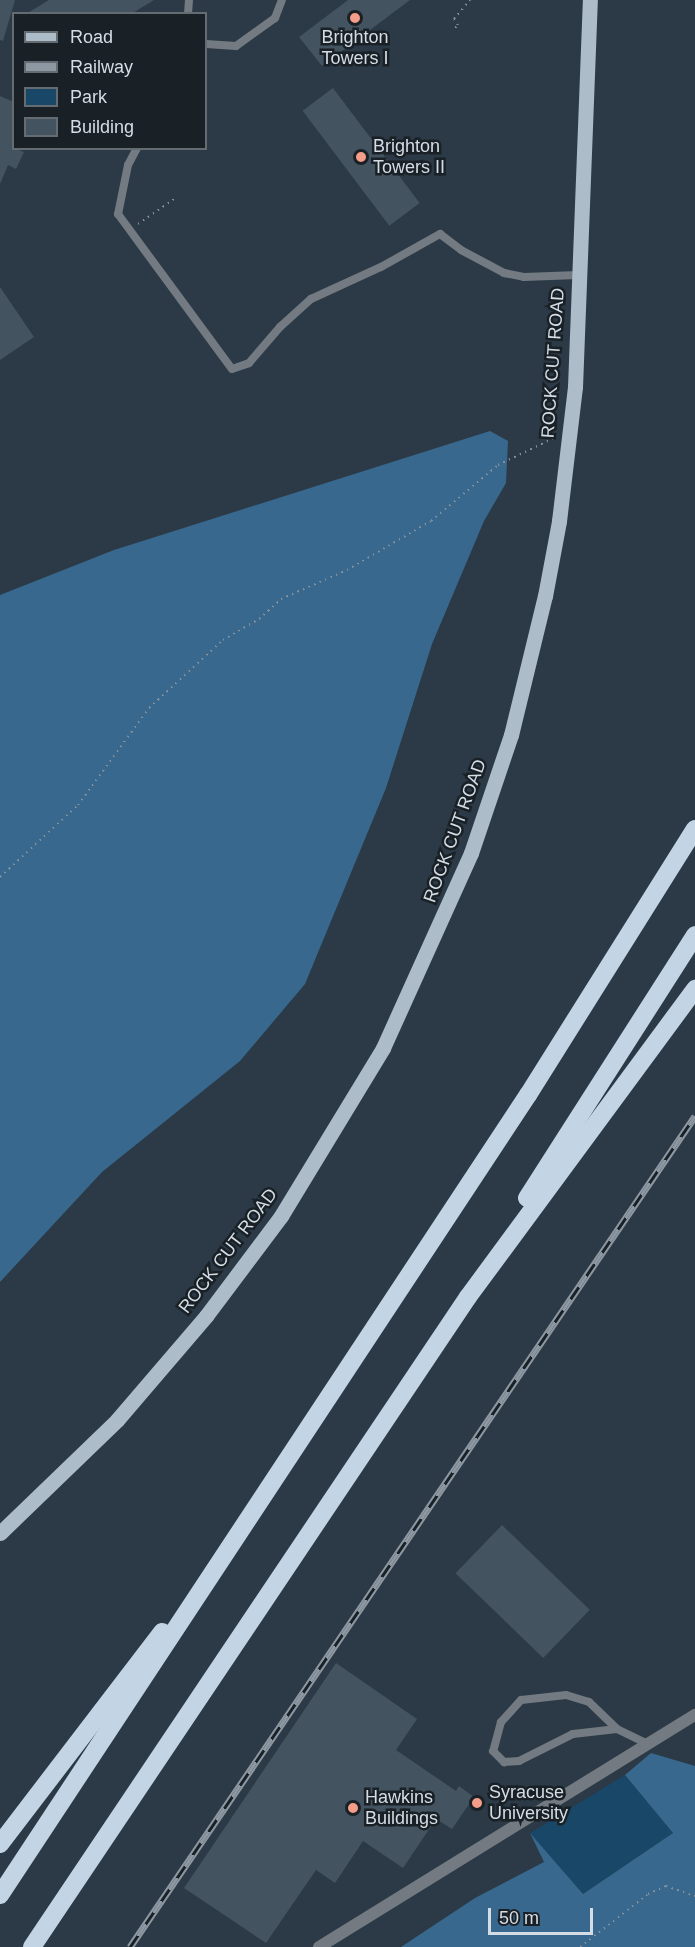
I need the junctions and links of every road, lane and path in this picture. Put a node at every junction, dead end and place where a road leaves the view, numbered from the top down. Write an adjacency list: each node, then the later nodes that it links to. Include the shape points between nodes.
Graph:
1 (282, 0): 5 (lane, via 275,18 236,46)
2 (470, 0): 4 (path, via 454,20 458,26)
3 (590, 0): 9 (main road, ROCK CUT ROAD)
4 (455, 28)
5 (207, 44)
6 (136, 150): 8 (lane, via 128,165 118,214)
7 (177, 196): 8 (path, via 137,225 147,240)
8 (139, 246): 9 (lane, via 232,369 249,363 311,299 440,234 504,273 524,277)
9 (578, 275): 10 (main road, ROCK CUT ROAD)
10 (570, 430): 12 (path, via 498,465 431,521 347,570 281,598 259,619 223,640 149,708 78,805); 17 (main road, ROCK CUT ROAD, via 545,596 511,735 466,864 383,1048 281,1216 206,1316 117,1420)
11 (695, 829): 16 (highway, via 574,1022)
12 (0, 877)
13 (695, 935): 15 (highway, via 558,1145)
14 (695, 989): 15 (highway)
15 (468, 1297): 24 (highway)
16 (266, 1490): 21 (highway); 22 (highway)
17 (0, 1533)
18 (695, 1715): 20 (street)
19 (617, 1729): 19 (lane, via 573,1734 519,1761 504,1762 494,1751 501,1722 521,1700 566,1695 589,1702); 20 (lane)
20 (648, 1744): 25 (street)
21 (0, 1844)
22 (0, 1895)
23 (695, 1896): 26 (path, via 666,1886 648,1894)
24 (32, 1947)
25 (319, 1947)
26 (580, 1947)

